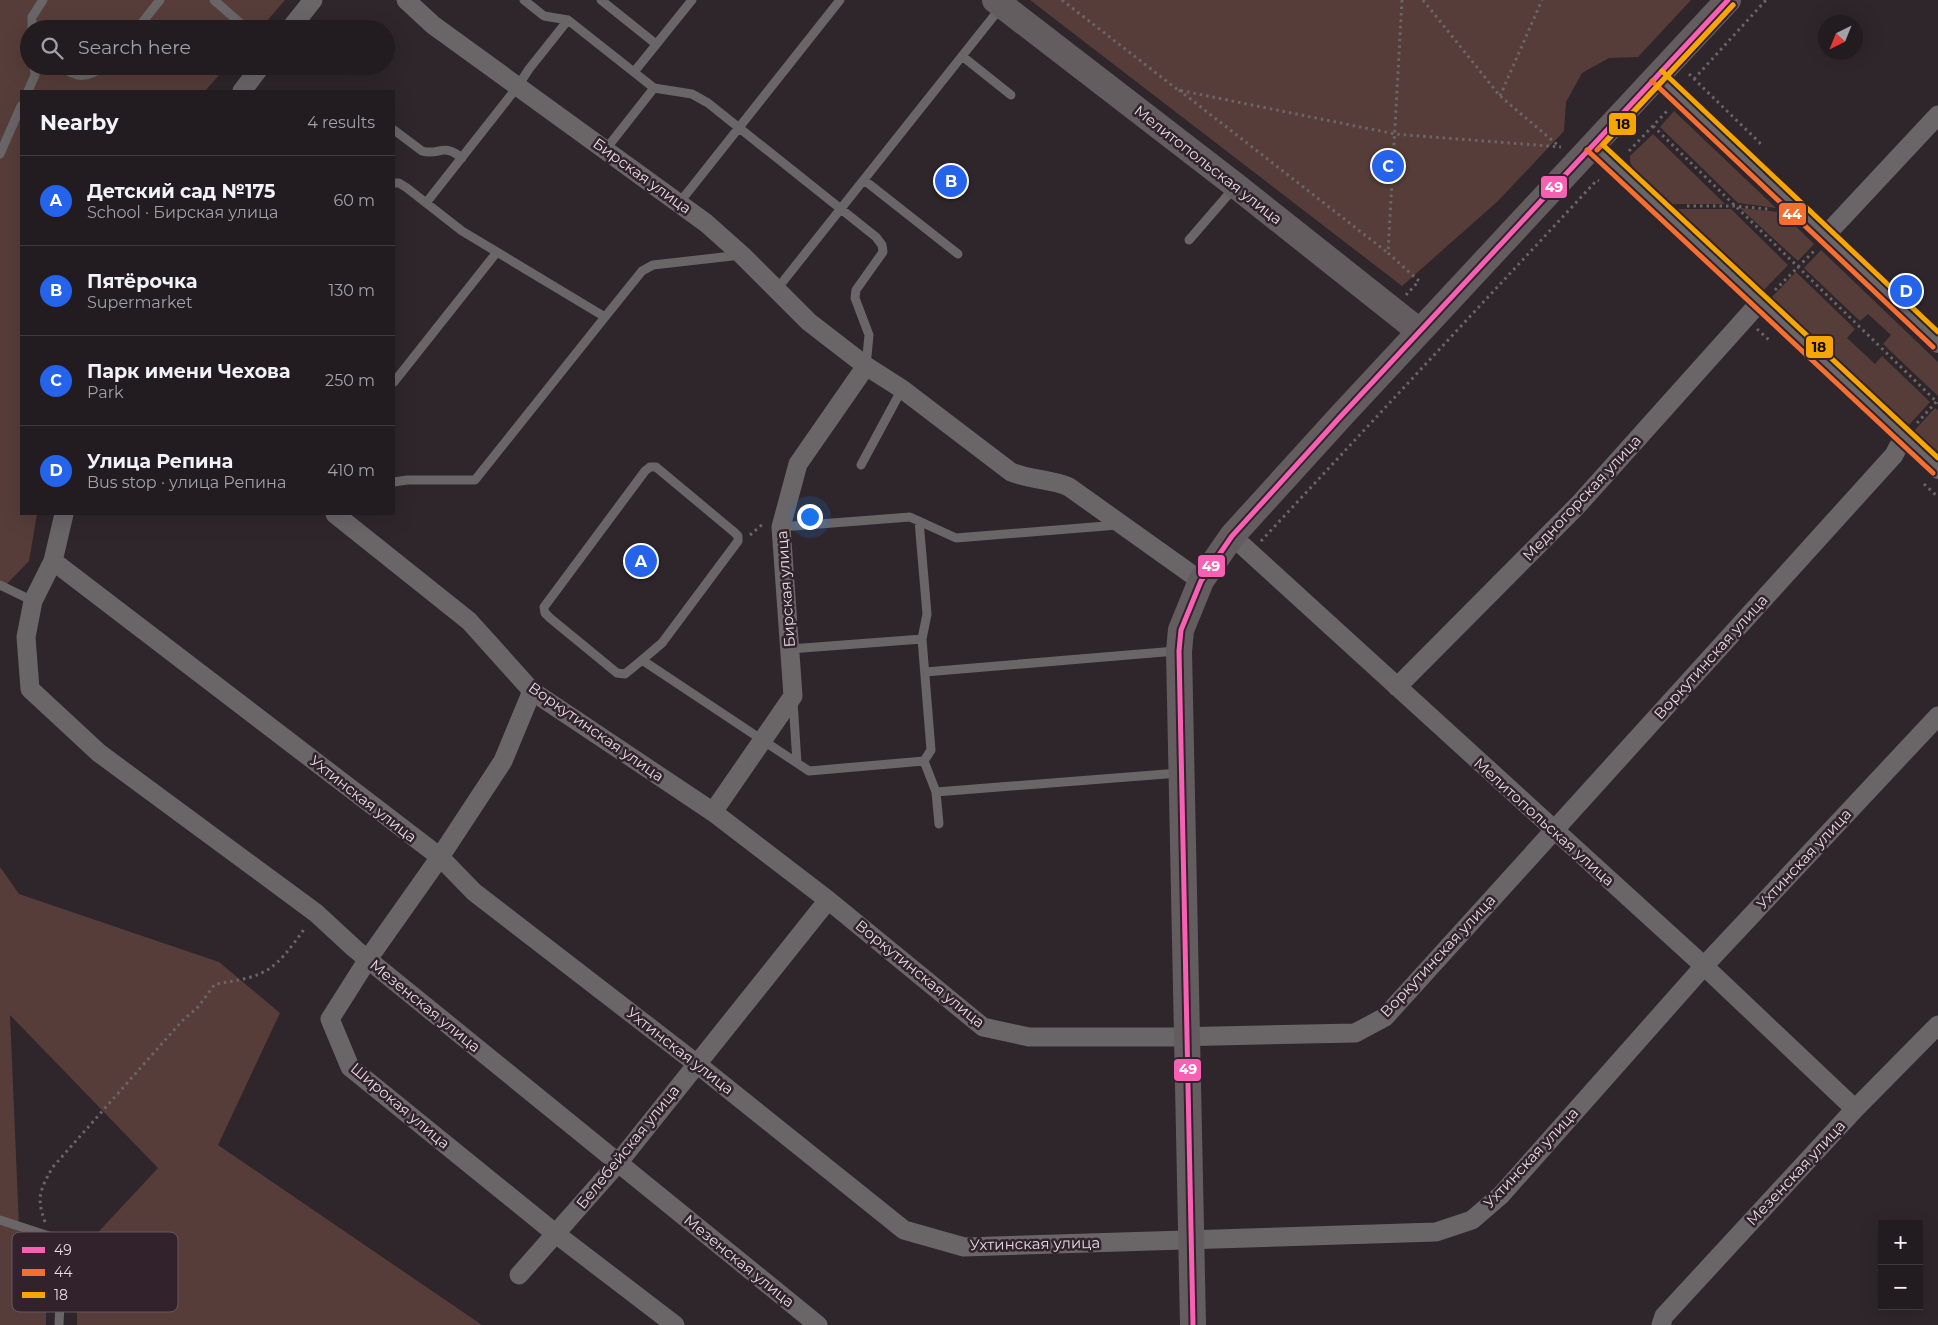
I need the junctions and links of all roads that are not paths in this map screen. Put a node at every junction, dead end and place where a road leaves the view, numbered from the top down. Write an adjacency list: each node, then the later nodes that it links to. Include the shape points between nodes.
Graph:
1 (43, 0): 12 (lane)
2 (160, 0): 13 (lane)
3 (214, 0): 14 (lane)
4 (313, 0): 15 (street)
5 (406, 0): 23 (street, Бирская улица, via 433,25)
6 (524, 0): 16 (lane, via 544,16)
7 (601, 0): 17 (lane)
8 (692, 0): 17 (lane)
9 (840, 0): 30 (lane)
10 (1728, 0): 22 (main road)
11 (999, 3): 18 (lane); 38 (main road, Мелитопольская улица)
12 (32, 20)
13 (144, 20)
14 (237, 20)
15 (297, 20)
16 (568, 20): 19 (lane); 23 (lane)
17 (656, 44): 19 (lane)
18 (962, 56): 27 (lane); 36 (lane)
19 (634, 72): 24 (lane)
20 (35, 75): 25 (lane)
21 (254, 75): 26 (street)
22 (1657, 76): 32 (main road); 43 (street)
23 (518, 86): 33 (street, Бирская улица); 35 (lane)
24 (654, 88): 30 (lane, via 699,98); 33 (lane)
25 (28, 90)
26 (243, 90)
27 (1011, 95)
28 (1938, 115): 43 (street)
29 (19, 116): 34 (lane)
30 (739, 128): 39 (lane); 41 (lane)
31 (396, 133): 35 (lane, via 422,151 446,149)
32 (1592, 145): 48 (street); 50 (main road)
33 (606, 149): 39 (street, Бирская улица)
34 (0, 154)
35 (462, 158): 40 (lane)
36 (864, 180): 41 (lane); 45 (lane)
37 (395, 184): 40 (lane, via 399,183)
38 (1235, 186): 42 (lane); 50 (main road, Мелитопольская улица)
39 (680, 202): 46 (street, Бирская улица)
40 (426, 203): 44 (lane, via 462,231)
41 (841, 209): 47 (lane); 52 (lane, via 882,245 879,260 856,290 855,298 869,336)
42 (1189, 240)
43 (1821, 242): 51 (street)
44 (497, 252): 49 (lane); 53 (lane)
45 (958, 254)
46 (742, 255): 47 (street, Бирская улица); 49 (lane, via 653,265 642,271)
47 (777, 289): 52 (street, Бирская улица, via 809,322)
48 (1766, 298): 57 (street); 74 (street, Медногорская улица, via 1578,505)
49 (605, 316): 58 (lane, via 475,480)
50 (1419, 331): 64 (main road)
51 (1938, 342)
52 (866, 366): 54 (street, Бирская улица); 62 (street, Бирская улица, via 798,464)
53 (395, 381)
54 (902, 389): 56 (lane); 63 (street, Бирская улица, via 1011,472 1069,487)
55 (1898, 447): 85 (street, Воркутинская улица)
56 (861, 465)
57 (1938, 468)
58 (395, 482)
59 (64, 515): 65 (street)
60 (336, 515): 75 (street, Воркутинская улица, via 469,621)
61 (919, 521): 62 (lane, via 910,517); 63 (lane, via 956,538); 69 (lane, via 927,614)
62 (776, 525): 70 (street, Бирская улица)
63 (1123, 525): 66 (street, Бирская улица)
64 (1241, 545): 66 (main road); 74 (street, Мелитопольская улица)
65 (53, 560): 68 (street); 86 (street, Ухтинская улица)
66 (1201, 581): 71 (main road, via 1181,630)
67 (0, 585): 68 (lane)
68 (33, 601): 88 (street, Мезенская улица, via 26,637 30,689 99,752 316,913)
69 (922, 638): 70 (lane); 73 (lane)
70 (790, 649): 76 (street, Бирская улица)
71 (1178, 651): 73 (lane); 81 (main road)
72 (642, 660): 72 (lane, via 662,643 738,539 734,532 656,467 645,471 544,607 550,618 617,674 625,674); 78 (lane)
73 (925, 672): 79 (lane, via 931,750)
74 (1397, 686): 85 (street, Мелитопольская улица)
75 (532, 691): 83 (street, Воркутинская улица); 86 (street, Широкая улица, via 503,761)
76 (793, 696): 78 (street); 80 (lane)
77 (1938, 716): 89 (street, Ухтинская улица)
78 (763, 739): 80 (lane); 83 (street)
79 (924, 761): 80 (lane, via 809,771); 82 (lane)
80 (798, 763)
81 (1181, 772): 82 (lane); 91 (main road)
82 (936, 792): 84 (lane)
83 (713, 812): 87 (street, Воркутинская улица)
84 (939, 824)
85 (1554, 831): 89 (street, Мелитопольская улица); 91 (street, Воркутинская улица, via 1385,1017 1355,1033)
86 (440, 858): 88 (street, Широкая улица); 92 (street, Ухтинская улица, via 474,892)
87 (828, 900): 91 (street, Воркутинская улица, via 983,1027 1029,1037); 92 (street, Белебейская улица)
88 (368, 959): 94 (street, Мезенская улица); 97 (street, Широкая улица, via 330,1019 350,1067)
89 (1704, 966): 93 (street, Мелитопольская улица); 98 (street, Ухтинская улица, via 1501,1195 1472,1220 1436,1232)
90 (1938, 1025): 93 (street, Мезенская улица)
91 (1188, 1036): 98 (main road)
92 (697, 1064): 94 (street, Белебейская улица); 98 (street, Ухтинская улица, via 904,1230 964,1247)
93 (1855, 1109): 105 (street, Мезенская улица, via 1664,1316)
94 (618, 1163): 97 (street, Белебейская улица); 103 (street, Мезенская улица)
95 (0, 1220): 96 (lane)
96 (37, 1232)
97 (556, 1234): 99 (street, Белебейская улица); 102 (street, Широкая улица)
98 (1192, 1240): 104 (main road)
99 (519, 1275)
100 (60, 1312): 101 (lane)
101 (59, 1325)
102 (675, 1325)
103 (818, 1325)
104 (1193, 1325)
105 (1661, 1325)

